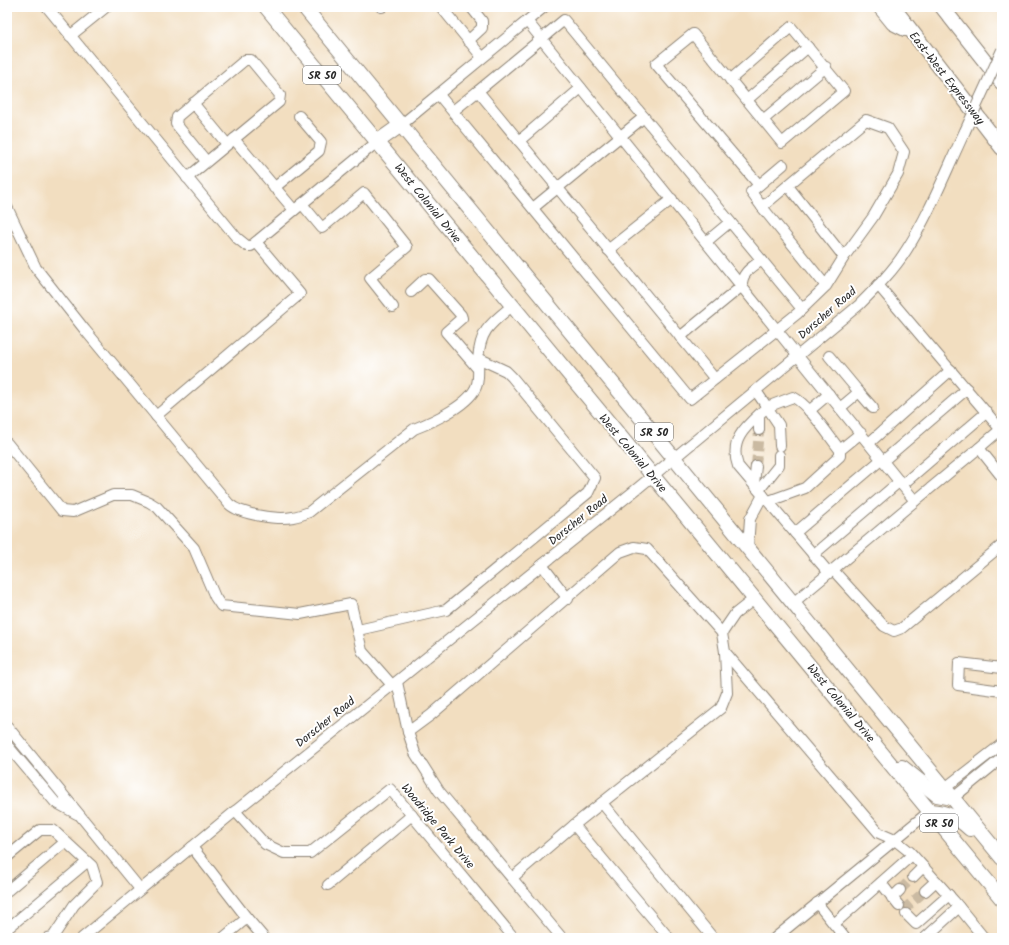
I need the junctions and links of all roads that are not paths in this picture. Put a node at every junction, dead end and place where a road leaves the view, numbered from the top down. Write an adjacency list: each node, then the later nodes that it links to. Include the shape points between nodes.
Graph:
1 (46, 7): 13 (street)
2 (266, 7): 35 (highway, West Colonial Drive / SR 50)
3 (304, 7): 31 (highway, SR 50)
4 (441, 7): 15 (street)
5 (471, 7): 15 (street, via 482,21 482,28)
6 (544, 7): 11 (street)
7 (880, 7): 12 (highway, via 893,23)
8 (893, 7): 12 (highway, East-West Expressway)
9 (942, 7): 21 (highway)
10 (103, 8): 13 (street)
11 (527, 21): 14 (street); 18 (street)
12 (912, 33): 36 (highway, East-West Expressway)
13 (70, 36): 39 (street)
14 (541, 39): 22 (street); 23 (street); 29 (street, via 564,20)
15 (468, 41): 18 (street)
16 (808, 47): 19 (street); 20 (street, via 791,27); 25 (street)
17 (1002, 50): 55 (street, Dorscher Road, bridge, via 919,228 906,250)
18 (482, 57): 24 (street)
19 (826, 67): 30 (street); 30 (street, via 844,91 782,143)
20 (730, 80): 25 (street); 40 (street, via 693,34 656,64)
21 (1002, 83)
22 (581, 88): 32 (street); 33 (street)
23 (478, 91): 27 (street); 33 (street)
24 (439, 95): 27 (street); 31 (street)
25 (747, 100): 30 (street)
26 (193, 103): 34 (street); 34 (street, via 245,60 251,60 280,95 279,102); 37 (street, via 177,117 176,124)
27 (453, 111): 48 (street)
28 (298, 116): 42 (street, via 321,142 319,152)
29 (644, 117): 32 (street); 49 (street)
30 (763, 120)
31 (401, 125): 35 (highway); 88 (highway, SR 50)
32 (620, 136): 43 (street); 44 (street)
33 (519, 141): 43 (street)
34 (231, 142): 37 (street); 42 (street)
35 (377, 142): 46 (street); 59 (highway, West Colonial Drive / SR 50)
36 (1002, 148)
37 (206, 161): 39 (street)
38 (783, 165): 40 (street)
39 (187, 178): 50 (street, via 237,238 247,246)
40 (759, 185): 47 (street, via 750,192)
41 (788, 186): 47 (street); 53 (street); 53 (street, via 866,120 880,124 899,152 892,172 852,247)
42 (274, 188): 46 (street)
43 (558, 188): 48 (street); 52 (street)
44 (672, 199): 51 (street); 52 (street)
45 (7, 207): 80 (street, via 36,268)
46 (298, 207): 50 (street); 60 (street, via 322,228 364,193 407,247 370,278)
47 (762, 207): 57 (street)
48 (533, 208): 69 (street, via 690,399)
49 (730, 222): 51 (street); 54 (street)
50 (256, 242): 80 (street, via 300,294)
51 (706, 242): 56 (street)
52 (608, 250): 63 (street)
53 (844, 257): 57 (street)
54 (762, 260): 56 (street, via 746,272); 61 (street)
55 (878, 285): 64 (street, Dorscher Road, via 859,305); 68 (street)
56 (742, 286): 62 (street); 63 (street)
57 (826, 286): 61 (street)
58 (411, 292): 67 (street, via 429,279 461,315 462,318 446,332)
59 (512, 306): 66 (street, via 488,326 481,337); 91 (highway, West Colonial Drive / SR 50)
60 (393, 307)
61 (802, 309): 62 (street)
62 (777, 329): 64 (street); 69 (street)
63 (680, 337): 69 (street)
64 (798, 355): 71 (street, Dorscher Road); 73 (street)
65 (829, 356): 72 (street)
66 (478, 358): 67 (street); 105 (street, via 506,371 512,377 595,478 593,485 588,494 446,610)
67 (478, 369): 80 (street, via 477,385 471,395 458,406 434,421 414,429 309,512 292,517 234,510)
68 (951, 370): 70 (street); 85 (street)
69 (714, 379)
70 (967, 389): 78 (street); 89 (street)
71 (756, 391): 74 (street); 88 (street, Dorscher Road)
72 (859, 392): 75 (street); 76 (street)
73 (829, 394): 75 (street); 77 (street)
74 (767, 407): 77 (street, via 792,397 798,399); 79 (street); 94 (street, via 780,425 779,465)
75 (840, 408): 83 (street)
76 (873, 408)
77 (809, 411): 87 (street)
78 (987, 412): 82 (street); 93 (street)
79 (759, 415): 81 (street); 94 (street, via 740,435 735,457 738,466)
80 (156, 416)
81 (759, 430)
82 (1001, 430): 86 (street)
83 (861, 433): 85 (street); 87 (street)
84 (7, 443): 105 (street, via 62,511 73,512 113,495 132,495 157,507 194,548 221,606 300,614 351,604)
85 (869, 443): 89 (street)
86 (979, 448): 92 (street); 95 (street)
87 (840, 450): 94 (street, via 840,456 805,488)
88 (675, 458): 91 (street, Dorscher Road); 98 (highway, SR 50)
89 (883, 460): 93 (street); 96 (street)
90 (756, 466): 94 (street)
91 (652, 476): 100 (street, Dorscher Road); 103 (highway, West Colonial Drive / SR 50)
92 (1002, 477)
93 (901, 483): 95 (street); 99 (street)
94 (761, 493): 96 (street); 98 (street, via 750,519)
95 (916, 501): 101 (street)
96 (795, 533): 99 (street)
97 (1002, 545): 101 (street, via 902,628 894,631 884,626)
98 (748, 547): 104 (highway, SR 50)
99 (813, 555): 101 (street)
100 (542, 565): 102 (street); 109 (street, Dorscher Road)
101 (831, 571): 104 (street)
102 (568, 599): 106 (street, via 620,552 634,547 647,549); 112 (street, via 431,716)
103 (754, 599): 106 (street, via 735,614); 115 (highway, West Colonial Drive / SR 50)
104 (793, 602): 117 (highway, SR 50)
105 (358, 630): 109 (street, via 362,651)
106 (722, 633): 107 (street)
107 (725, 652): 118 (street, via 727,693 721,708); 124 (street, via 879,834)
108 (1002, 668): 110 (street, via 959,663 958,685)
109 (394, 684): 112 (street); 119 (street, Dorscher Road)
110 (1002, 691)
111 (7, 726): 122 (street)
112 (408, 732): 133 (street, via 415,753 439,791)
113 (1002, 744): 117 (street)
114 (7, 745): 122 (street, via 55,802)
115 (877, 747): 117 (highway, via 937,795); 120 (highway, West Colonial Drive / SR 50)
116 (1002, 758): 117 (street)
117 (949, 793): 129 (highway, SR 50)
118 (602, 803): 123 (street); 158 (street)
119 (235, 811): 121 (street, Woodridge Park Drive, via 265,844 284,853 310,853 390,789); 126 (street, Dorscher Road)
120 (930, 811): 124 (street); 129 (highway, via 942,812 959,819); 143 (highway, West Colonial Drive / SR 50)
121 (412, 815): 136 (street); 155 (street, Woodridge Park Drive)
122 (80, 816): 137 (street)
123 (574, 824): 133 (street); 157 (street)
124 (895, 840): 127 (street); 144 (street)
125 (66, 842): 128 (street, via 53,830 40,830); 130 (street); 139 (street)
126 (192, 847): 137 (street, Dorscher Road); 148 (street)
127 (912, 855): 131 (street); 135 (street)
128 (7, 858)
129 (1002, 858)
130 (87, 862): 150 (street); 151 (street, via 92,866 97,882 74,905 53,937)
131 (923, 867): 132 (street); 134 (street)
132 (914, 876)
133 (512, 878): 156 (street)
134 (936, 881): 140 (street); 141 (street)
135 (881, 883): 142 (street); 149 (street)
136 (328, 885)
137 (140, 889): 152 (street, Dorscher Road)
138 (900, 890): 142 (street)
139 (7, 891)
140 (926, 891)
141 (949, 895): 146 (street); 147 (street, via 916,924)
142 (892, 898): 145 (street)
143 (1002, 899)
144 (817, 903): 149 (street); 159 (street)
145 (899, 906)
146 (959, 907): 161 (street); 162 (street)
147 (906, 914)
148 (247, 918): 153 (street); 154 (street)
149 (834, 924): 160 (street)
150 (7, 929)
151 (48, 938)
152 (82, 938)
153 (224, 938)
154 (264, 938)
155 (514, 938)
156 (562, 938)
157 (669, 938)
158 (713, 938)
159 (775, 938)
160 (845, 938)
161 (925, 938)
162 (984, 938)

